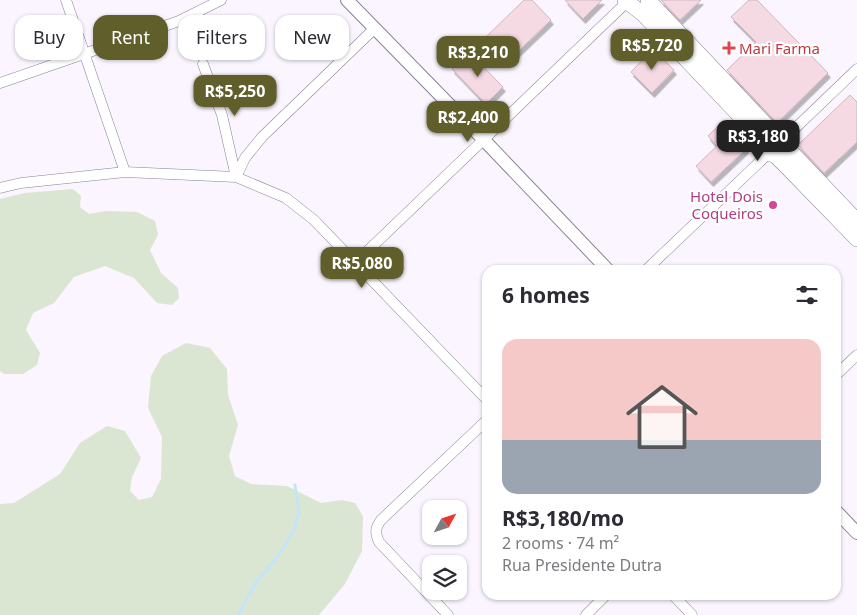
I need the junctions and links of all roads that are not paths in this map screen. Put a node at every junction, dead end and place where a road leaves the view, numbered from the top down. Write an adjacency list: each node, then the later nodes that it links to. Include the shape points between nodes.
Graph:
1 (66, 0): 6 (street)
2 (221, 0): 6 (street, via 178,21)
3 (347, 0): 5 (street)
4 (636, 2): 10 (street); 11 (main road)
5 (374, 29): 10 (street); 13 (street, via 262,137 245,158)
6 (85, 53): 9 (street); 12 (street)
7 (203, 64): 13 (street, via 222,115)
8 (857, 69): 11 (street)
9 (0, 83)
10 (483, 139): 17 (street); 18 (street)
11 (776, 146): 15 (main road); 16 (main road); 19 (street)
12 (125, 172): 13 (street); 14 (street)
13 (236, 177): 17 (street, via 286,198 314,220)
14 (0, 188)
15 (857, 221)
16 (857, 239)
17 (355, 263): 22 (street)
18 (603, 265)
19 (651, 265)
20 (857, 355): 21 (street)
21 (841, 370)
22 (482, 395)
23 (482, 425): 28 (street, via 376,527 379,542)
24 (841, 516): 25 (street)
25 (857, 532)
26 (601, 600): 29 (street)
27 (678, 600): 30 (street)
28 (448, 615)
29 (586, 615)
30 (692, 615)

